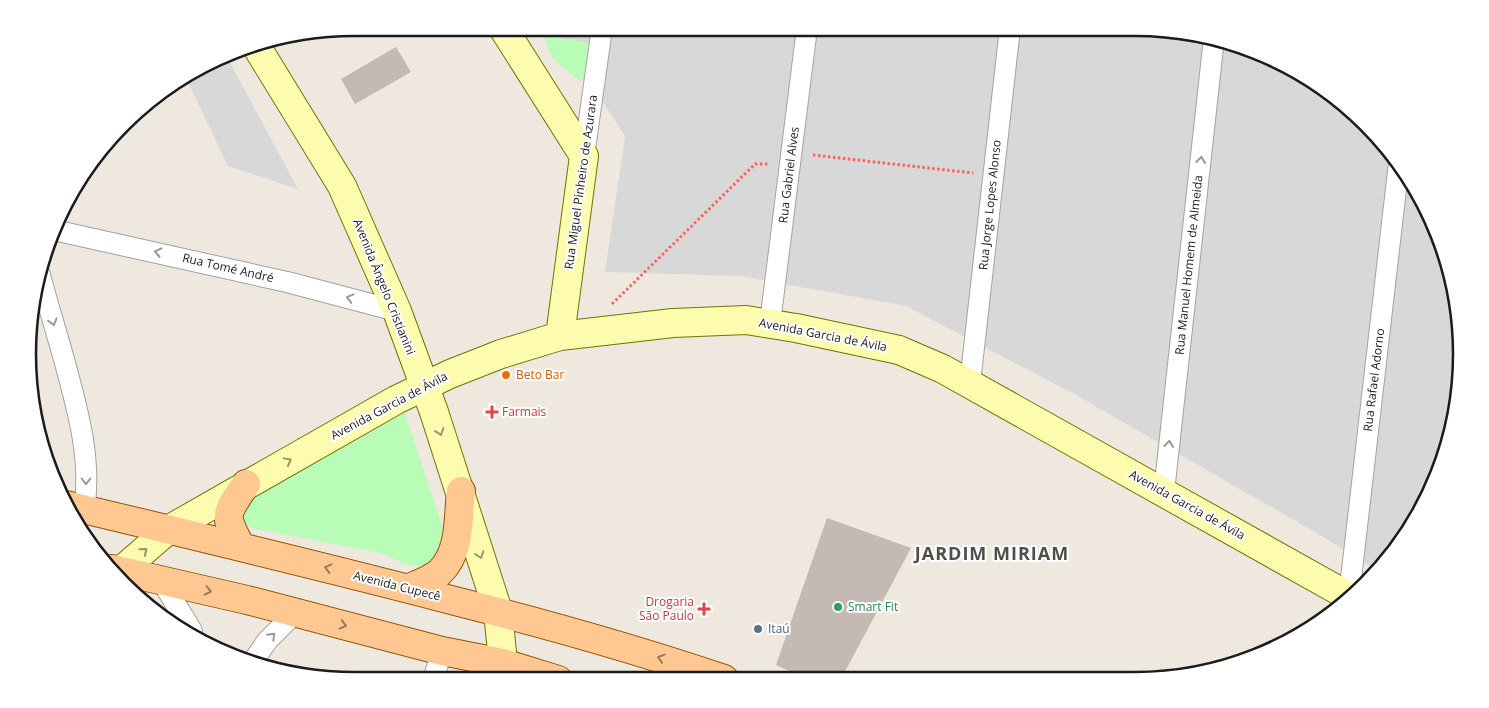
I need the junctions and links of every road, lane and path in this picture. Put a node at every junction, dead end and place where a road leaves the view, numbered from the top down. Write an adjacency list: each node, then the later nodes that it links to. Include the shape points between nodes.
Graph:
1 (508, 36): 7 (street)
2 (601, 36): 7 (street, Rua Miguel Pinheiro de Azurara)
3 (806, 36): 8 (street, Rua Gabriel Alves)
4 (1009, 36): 9 (street, Rua Jorge Lopes Alonso)
5 (1213, 46): 21 (street, Rua Manuel Homem de Almeida, one-way to 5)
6 (259, 51): 13 (street, Avenida Ângelo Cristianini, via 342,186)
7 (584, 156): 16 (street, Rua Miguel Pinheiro de Azurara)
8 (791, 161): 9 (path, via 807,155); 14 (street, Rua Gabriel Alves); 15 (path, via 780,165 755,164 619,296)
9 (993, 175): 17 (street, Rua Jorge Lopes Alonso)
10 (1398, 175): 30 (street, Rua Rafael Adorno)
11 (60, 231): 13 (street, Rua Tomé André, one-way to 11, via 287,282)
12 (43, 287): 22 (street, one-way to 22, via 78,411 86,455 86,491)
13 (397, 311): 18 (street, Avenida Ângelo Cristianini)
14 (770, 323): 15 (street, Avenida Garcia de Ávila, via 746,320 673,323); 17 (street, Avenida Garcia de Ávila, via 899,350)
15 (587, 333): 16 (street, Avenida Garcia de Ávila)
16 (560, 336): 18 (street, Avenida Garcia de Ávila, via 501,354)
17 (970, 383): 21 (street, Avenida Garcia de Ávila)
18 (424, 386): 19 (street, Avenida Garcia de Ávila, one-way to 18); 20 (street, Avenida Ângelo Cristianini, one-way to 20)
19 (246, 484): 24 (street, Avenida Garcia de Ávila); 25 (main road, via 232,505 228,518)
20 (460, 491): 29 (main road, via 456,541 450,558 440,572); 32 (street, Avenida Ângelo Cristianini, one-way to 32)
21 (1164, 492): 31 (street, Avenida Garcia de Ávila)
22 (77, 510)
23 (79, 514): 24 (main road, Avenida Cupecê)
24 (168, 530): 25 (main road, Avenida Cupecê); 26 (street, Avenida Garcia de Ávila, one-way to 24)
25 (241, 547): 29 (main road, Avenida Cupecê, one-way to 25)
26 (119, 568)
27 (123, 572): 28 (main road)
28 (160, 580): 33 (main road, one-way to 33); 34 (street)
29 (409, 588): 32 (main road, Avenida Cupecê)
30 (1350, 588)
31 (1344, 594)
32 (498, 611): 37 (street, Avenida Ângelo Cristianini); 40 (main road, Avenida Cupecê, one-way to 32)
33 (296, 612): 35 (main road, one-way to 35); 36 (street, one-way to 33)
34 (188, 625)
35 (442, 651): 37 (main road); 38 (street)
36 (257, 656)
37 (503, 663): 39 (main road)
38 (435, 672)
39 (532, 672)
40 (703, 672)

